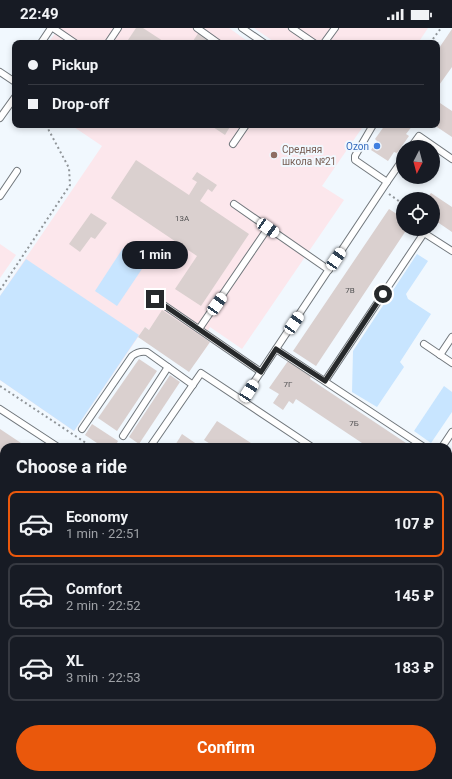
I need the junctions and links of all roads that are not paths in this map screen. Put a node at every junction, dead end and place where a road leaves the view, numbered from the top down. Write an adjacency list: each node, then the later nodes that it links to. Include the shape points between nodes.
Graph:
1 (52, 28): 7 (lane); 8 (lane)
2 (118, 28): 9 (lane)
3 (197, 28): 10 (lane)
4 (242, 28): 11 (lane)
5 (292, 28): 12 (lane)
6 (335, 28): 13 (lane)
7 (43, 40)
8 (70, 40)
9 (110, 40)
10 (214, 40)
11 (260, 40)
12 (310, 40)
13 (326, 40)
14 (0, 72): 15 (lane)
15 (12, 80)
16 (12, 101): 17 (lane)
17 (0, 118)
18 (244, 128): 22 (lane)
19 (371, 128): 27 (lane, via 354,156 355,160)
20 (416, 140): 21 (lane, via 419,136)
21 (425, 140)
22 (233, 144)
23 (440, 151): 24 (lane)
24 (452, 159)
25 (396, 169): 27 (lane)
26 (17, 171): 28 (lane)
27 (387, 182): 32 (lane)
28 (0, 196)
29 (234, 204): 30 (lane)
30 (268, 228): 32 (lane); 34 (lane)
31 (452, 251): 42 (lane, via 424,233)
32 (329, 270): 37 (lane)
33 (155, 299): 34 (lane)
34 (200, 329): 41 (lane)
35 (452, 337): 38 (lane)
36 (424, 344): 38 (lane)
37 (276, 349): 41 (lane); 42 (lane)
38 (440, 355): 39 (lane)
39 (452, 363)
40 (168, 367): 43 (lane); 46 (lane, via 147,352 136,353); 48 (lane)
41 (261, 372): 44 (lane)
42 (325, 381): 52 (lane)
43 (193, 385): 44 (lane, via 201,373); 50 (lane)
44 (242, 400): 51 (lane)
45 (0, 409): 49 (lane)
46 (82, 429)
47 (452, 432): 53 (lane)
48 (123, 436)
49 (52, 443)
50 (153, 443)
51 (306, 443)
52 (418, 443)
53 (445, 443)

